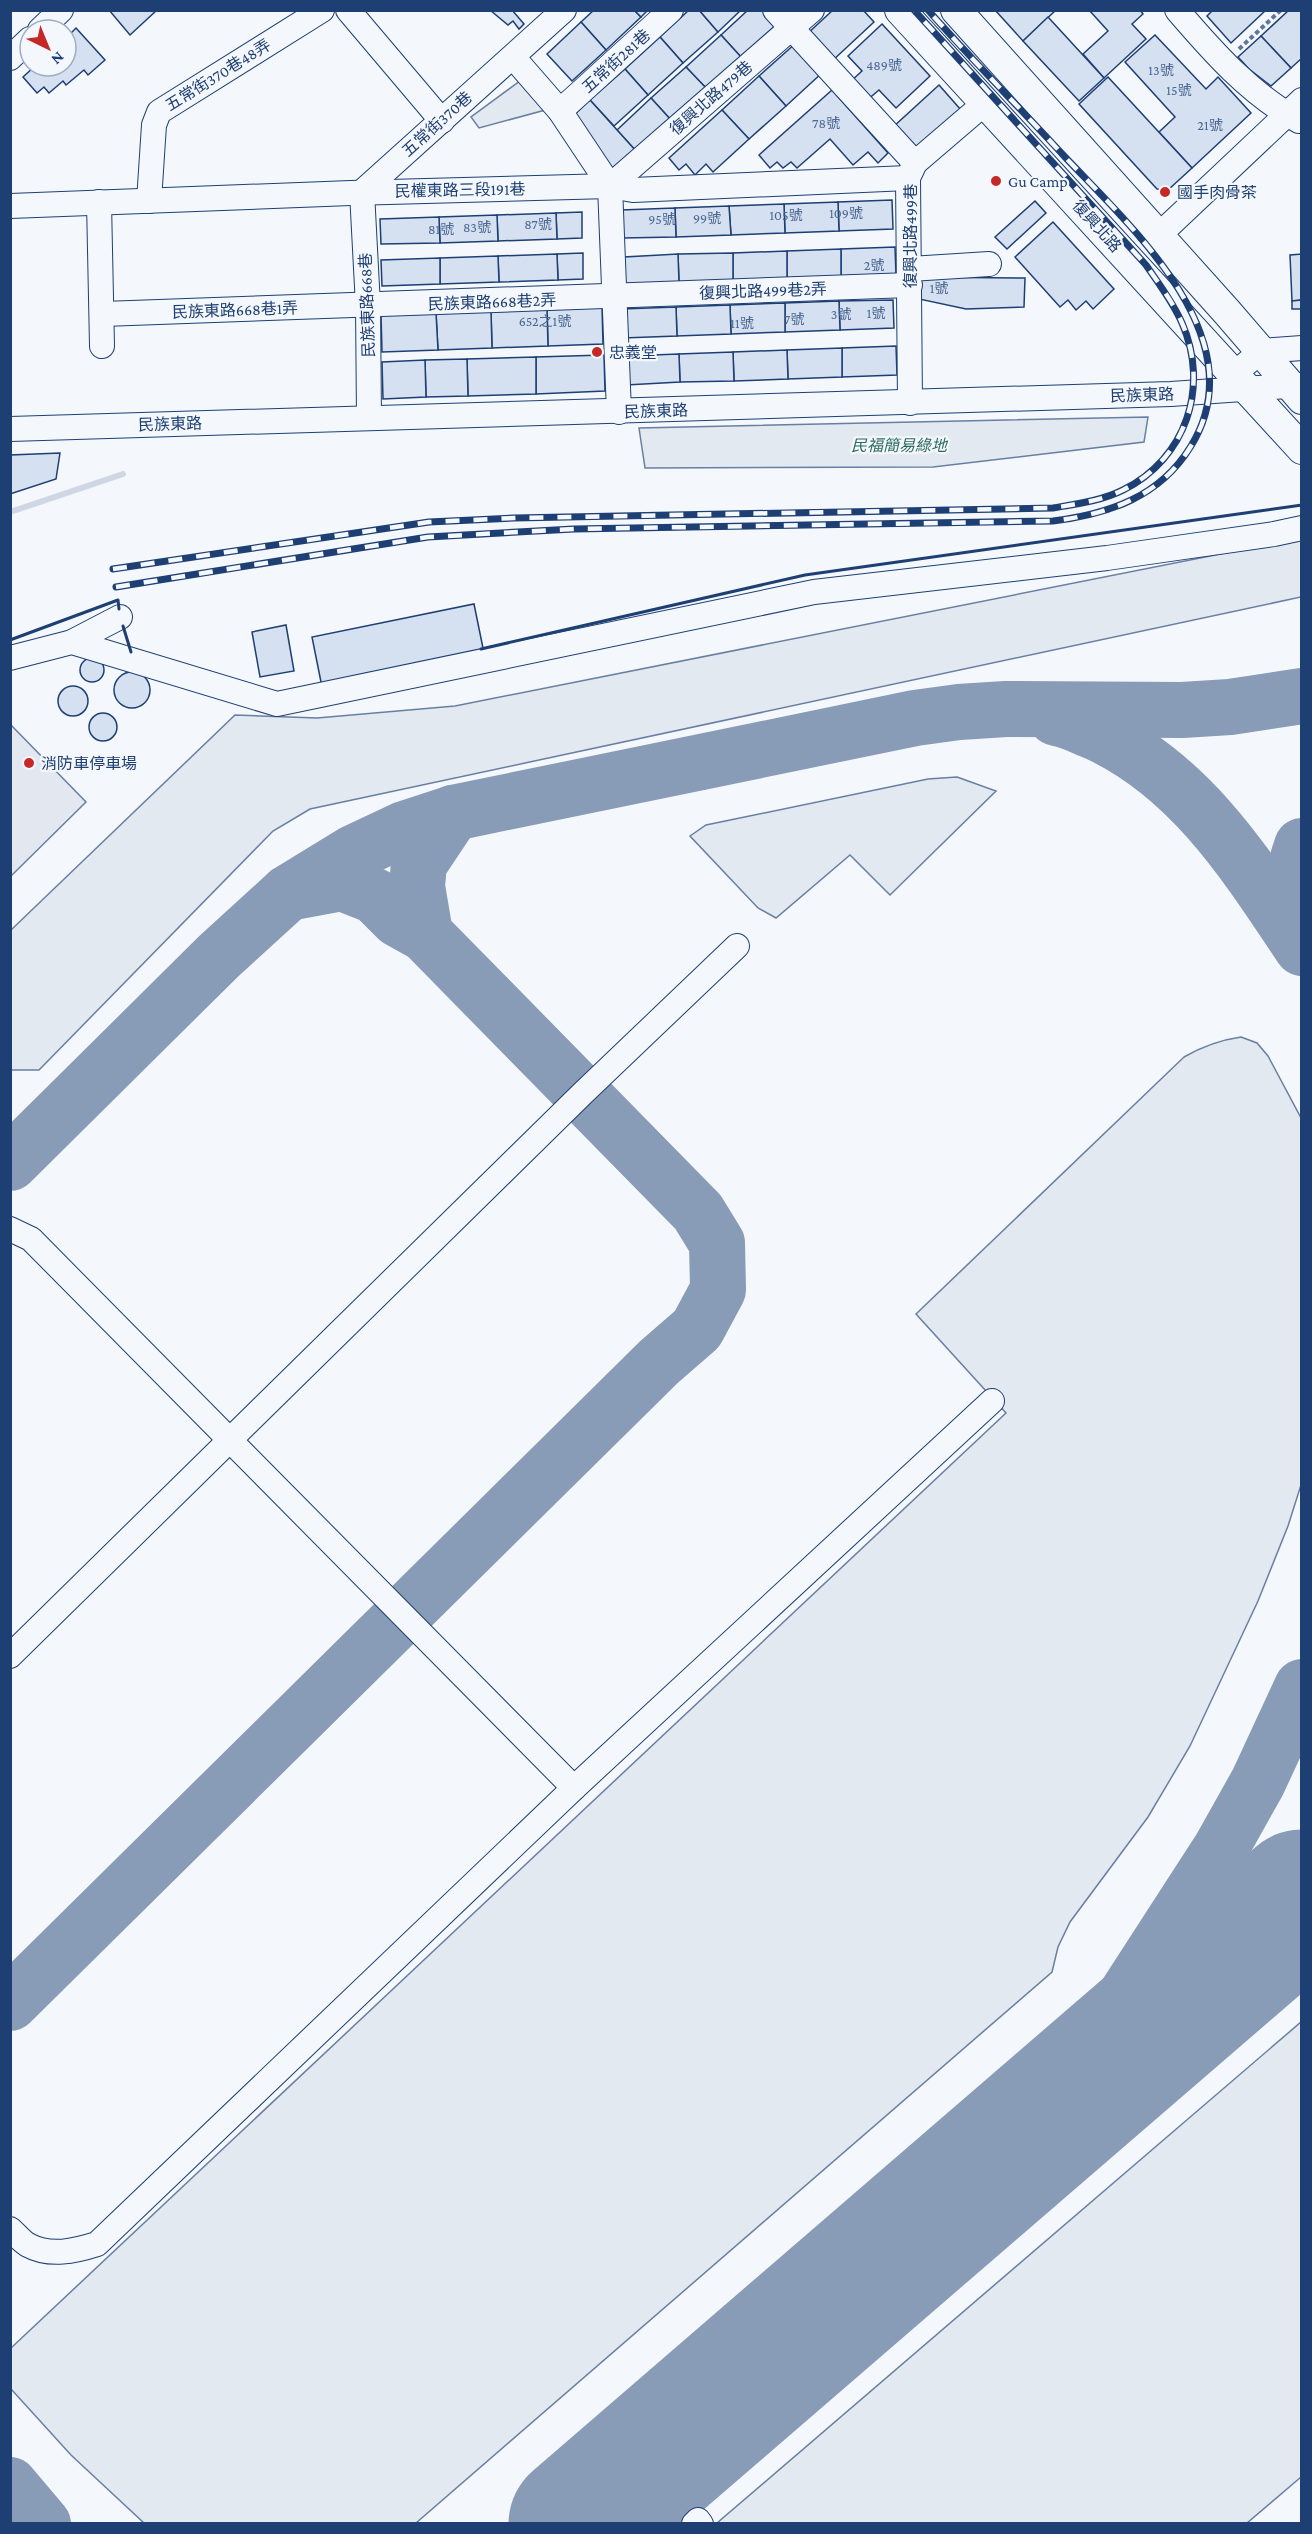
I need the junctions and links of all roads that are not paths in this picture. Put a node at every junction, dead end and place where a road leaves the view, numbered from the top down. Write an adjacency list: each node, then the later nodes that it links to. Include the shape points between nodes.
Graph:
1 (322, 10): 19 (street, 五常街370巷48弄, via 159,112 154,125)
2 (348, 10): 15 (street)
3 (564, 10): 11 (street, 五常街370巷)
4 (671, 10): 13 (street, 五常街281巷)
5 (776, 10): 10 (street)
6 (812, 10): 10 (street, 復興北路479巷)
7 (900, 10): 12 (main road, 復興北路)
8 (1176, 10): 14 (street, via 1223,64)
9 (963, 13): 22 (main road)
10 (792, 28): 16 (street); 17 (street, 復興北路479巷)
11 (513, 57): 13 (street); 15 (street, 五常街370巷)
12 (985, 103): 16 (street, 復興北路499巷); 31 (main road, 復興北路)
13 (560, 111): 17 (street)
14 (1296, 112): 22 (street)
15 (442, 121): 18 (street, 五常街370巷)
16 (912, 171): 17 (street, 民權東路三段191巷, via 633,190); 24 (street, 復興北路499巷)
17 (610, 186): 18 (street, 民權東路三段191巷); 25 (street)
18 (362, 192): 19 (street, 民權東路三段191巷); 26 (street, 民族東路668巷)
19 (149, 201): 20 (street, 民權東路三段191巷)
20 (99, 202): 21 (street, 民權東路三段191巷); 27 (street)
21 (10, 206)
22 (1158, 236): 30 (main road)
23 (989, 264): 24 (street, 復興北路499巷2弄)
24 (910, 277): 25 (street, 復興北路499巷2弄); 33 (street, 復興北路499巷)
25 (616, 297): 26 (street, 民族東路668巷2弄); 34 (street)
26 (368, 306): 27 (street, 民族東路668巷1弄); 35 (street, 民族東路668巷)
27 (103, 314): 28 (street)
28 (102, 346)
29 (1302, 348): 30 (street)
30 (1261, 351): 31 (street); 32 (main road)
31 (1239, 382): 32 (street, 民族東路); 33 (street, 民族東路, via 1171,394); 37 (main road, 復興北路)
32 (1298, 390)
33 (910, 403): 34 (street, 民族東路)
34 (619, 412): 35 (street, 民族東路)
35 (369, 418): 36 (street, 民族東路)
36 (10, 429)
37 (1302, 449)
38 (1302, 528): 40 (street, via 1107,558 814,592 277,704)
39 (120, 617): 40 (street)
40 (72, 642): 41 (street)
41 (10, 658)
42 (737, 946): 45 (street)
43 (10, 1229): 45 (street, via 31,1239)
44 (992, 1401): 47 (street)
45 (228, 1440): 46 (street); 47 (street)
46 (10, 1656)
47 (574, 1788): 48 (street, via 97,2244 53,2252 28,2245)
48 (10, 2229)
49 (694, 2523): 50 (street)
50 (701, 2523)

